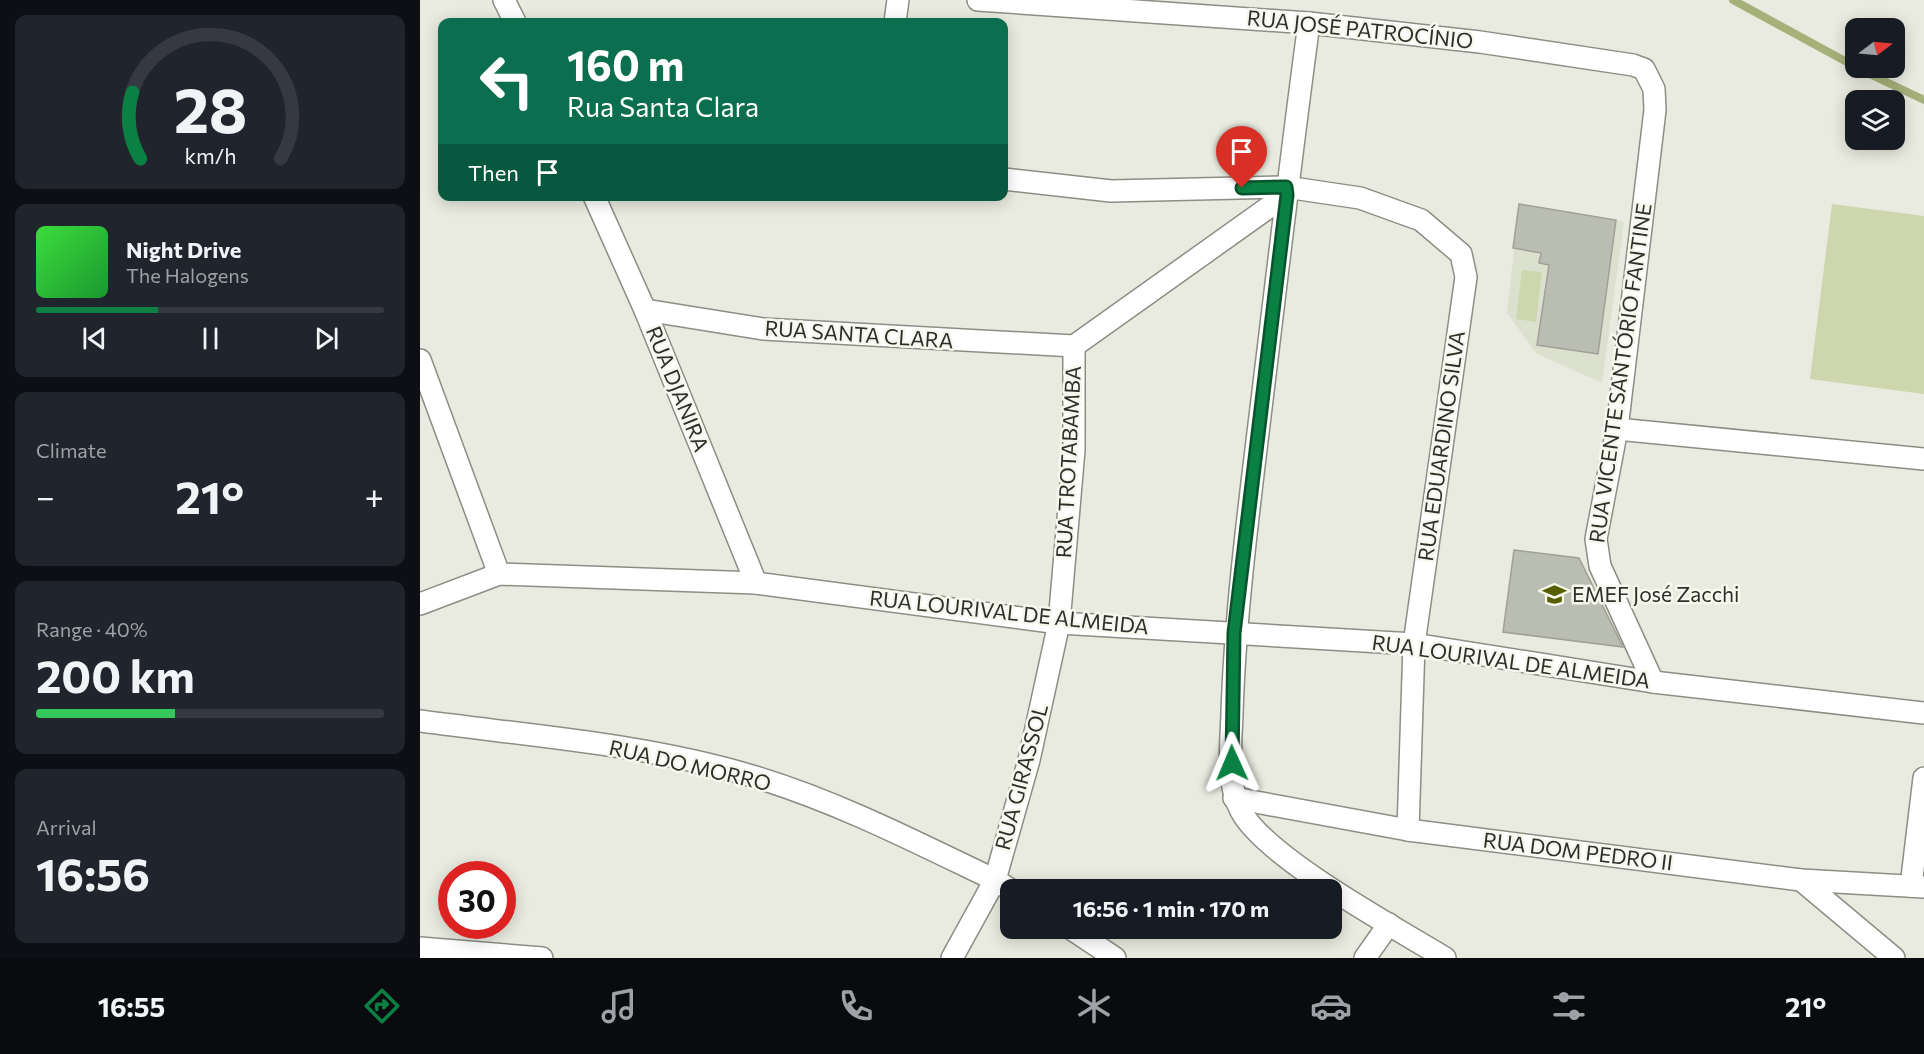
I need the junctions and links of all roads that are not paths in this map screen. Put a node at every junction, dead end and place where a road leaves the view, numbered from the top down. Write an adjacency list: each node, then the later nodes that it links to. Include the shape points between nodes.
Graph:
1 (504, 0): 4 (street)
2 (898, 0): 5 (street)
3 (978, 0): 6 (street, RUA JOSÉ PATROCÍNIO)
4 (513, 18)
5 (896, 18)
6 (1309, 23): 7 (street, RUA JOSÉ PATROCÍNIO, via 1480,42); 9 (street)
7 (1633, 65): 14 (street, RUA VICENTE SANTÓRIO FANTINE, via 1644,69 1650,77 1655,110)
8 (1008, 179): 9 (street, via 1111,191)
9 (1286, 191): 12 (street, RUA TROTABAMBA); 20 (street); 21 (street, RUA EDUARDINO SILVA, via 1360,198 1421,220 1461,254 1466,277)
10 (596, 201): 11 (street, RUA DJANIRA)
11 (645, 310): 12 (street, RUA SANTA CLARA, via 763,330); 17 (street, RUA DJANIRA)
12 (1074, 346): 19 (street, RUA TROTABAMBA, via 1074,450)
13 (420, 360): 16 (street)
14 (1617, 429): 15 (street); 22 (street, RUA VICENTE SANTÓRIO FANTINE, via 1597,550 1600,566)
15 (1924, 459)
16 (499, 574): 17 (street, RUA LOURIVAL DE ALMEIDA); 18 (street, RUA LOURIVAL DE ALMEIDA)
17 (756, 583): 19 (street, RUA LOURIVAL DE ALMEIDA)
18 (420, 604)
19 (1059, 622): 20 (street, RUA LOURIVAL DE ALMEIDA); 28 (street, RUA GIRASSOL)
20 (1234, 633): 21 (street, RUA LOURIVAL DE ALMEIDA); 26 (street)
21 (1414, 644): 22 (street, RUA LOURIVAL DE ALMEIDA); 27 (street, RUA EDUARDINO SILVA)
22 (1653, 682): 23 (street, RUA LOURIVAL DE ALMEIDA)
23 (1924, 713)
24 (420, 721): 30 (street, RUA DO MORRO, via 638,750 753,777 876,823)
25 (1924, 778): 31 (street)
26 (1234, 798): 27 (street, RUA DOM PEDRO II); 33 (street, via 1243,816 1262,836 1304,871)
27 (1408, 830): 29 (street, RUA DOM PEDRO II)
28 (1004, 879)
29 (1801, 880): 31 (street, RUA DOM PEDRO II); 41 (street)
30 (1000, 884)
31 (1917, 887)
32 (1000, 889): 37 (street, RUA GIRASSOL)
33 (1389, 924): 39 (street); 40 (street)
34 (1086, 939): 38 (street)
35 (420, 948): 36 (street)
36 (542, 958)
37 (952, 958)
38 (1115, 958)
39 (1365, 958)
40 (1445, 958)
41 (1894, 958)

